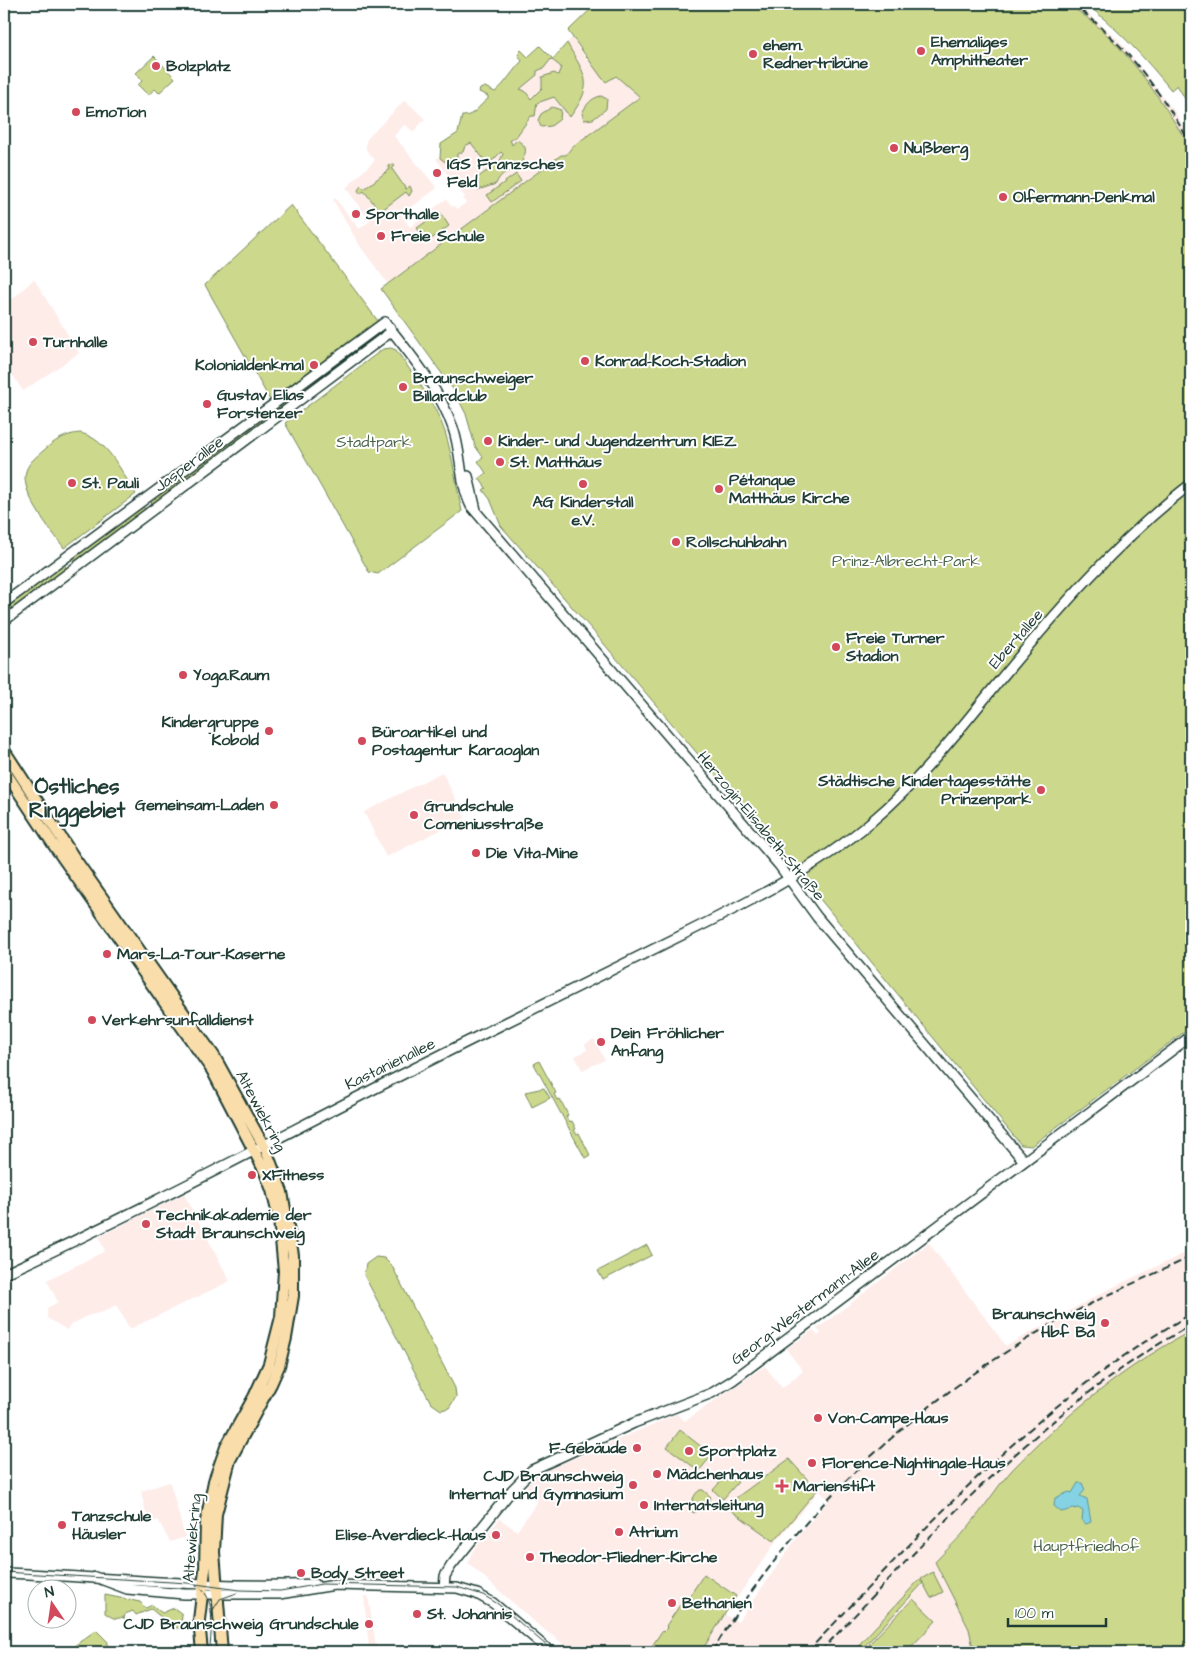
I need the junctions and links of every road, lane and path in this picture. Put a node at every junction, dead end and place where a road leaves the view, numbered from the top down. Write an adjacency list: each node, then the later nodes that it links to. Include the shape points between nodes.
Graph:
1 (386, 322): 2 (street, Herzogin-Elisabeth-Straße); 4 (street, Jasperallee)
2 (392, 331): 5 (street, Jasperallee); 12 (street, Herzogin-Elisabeth-Straße, via 441,401 454,430 476,510)
3 (1191, 484): 12 (street, Ebertallee, via 1094,574 909,786 871,822)
4 (144, 500): 5 (street); 6 (street, Jasperallee)
5 (152, 510): 7 (street, Jasperallee)
6 (66, 558): 7 (street); 8 (street, Jasperallee)
7 (73, 569): 9 (street, Jasperallee)
8 (4, 603)
9 (4, 621)
10 (4, 750): 14 (main road, Altewiekring, via 75,858 214,1056)
11 (4, 770): 15 (main road, Altewiekring, via 205,1059)
12 (790, 880): 14 (street, Kastanienallee); 16 (street, Herzogin-Elisabeth-Straße, via 845,951)
13 (1191, 1036): 16 (street, Georg-Westermann-Allee)
14 (263, 1145): 15 (street, Kastanienallee); 21 (main road, Altewiekring, via 276,1172 285,1206 291,1238 293,1296 279,1366 238,1442 223,1481 214,1532)
15 (253, 1151): 17 (street, Kastanienallee); 20 (main road, Altewiekring, via 272,1190 282,1236 282,1310 269,1364 226,1447 214,1481 206,1521)
16 (1024, 1161): 23 (street, Georg-Westermann-Allee, via 721,1388 532,1470 512,1490 452,1566 445,1576)
17 (4, 1274)
18 (4, 1573): 19 (street)
19 (95, 1577): 20 (street); 24 (street, via 142,1592)
20 (203, 1583): 21 (street); 24 (main road, Altewiekring)
21 (217, 1583): 22 (street); 25 (main road, Altewiekring)
22 (330, 1585): 23 (street); 25 (street, via 287,1594)
23 (444, 1588): 28 (street, via 464,1590 493,1602)
24 (202, 1594): 25 (street); 26 (main road, Altewiekring, via 199,1620)
25 (218, 1594): 27 (main road, Altewiekring)
26 (202, 1652)
27 (222, 1652)
28 (551, 1652)

